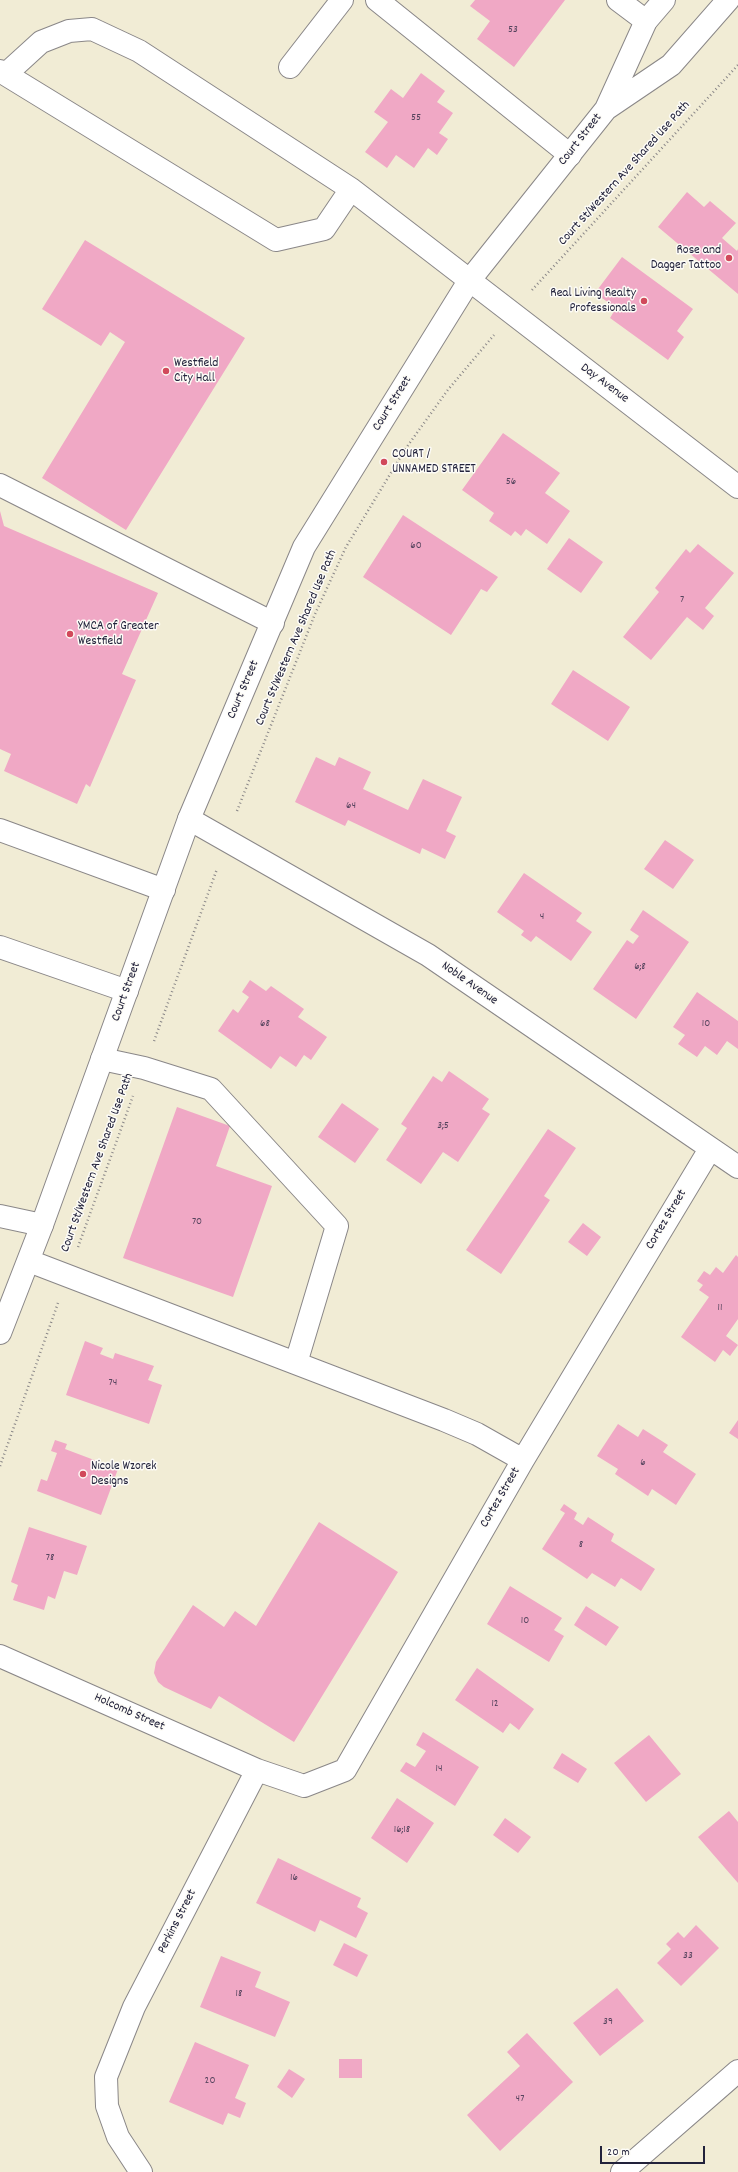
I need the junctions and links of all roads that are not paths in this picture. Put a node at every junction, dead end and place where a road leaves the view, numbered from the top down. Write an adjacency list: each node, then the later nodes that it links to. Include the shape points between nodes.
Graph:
1 (342, 0): 7 (street)
2 (377, 0): 10 (street)
3 (618, 0): 6 (street)
4 (664, 0): 6 (street, Court Street)
5 (728, 0): 9 (street, Court Street, via 671,65)
6 (646, 21): 9 (street, Court Street)
7 (290, 67)
8 (3, 72): 11 (street, Day Avenue, via 41,42 69,31 92,29 139,51); 11 (street, via 276,240 324,229)
9 (606, 109): 10 (street, Court Street)
10 (570, 155): 12 (street, Court Street)
11 (351, 189): 12 (street, Day Avenue)
12 (470, 281): 14 (street, Day Avenue); 15 (street, Court Street, via 304,547)
13 (0, 485): 15 (street)
14 (738, 487)
15 (273, 623): 16 (street, Court Street)
16 (189, 818): 18 (street, Court Street); 22 (street, Noble Avenue, via 428,955)
17 (0, 830): 18 (street)
18 (164, 890): 20 (street, Court Street)
19 (0, 947): 20 (street)
20 (127, 991): 21 (street, Court Street)
21 (102, 1059): 25 (street, Court Street); 28 (street, via 144,1068 211,1089 337,1226)
22 (710, 1149): 23 (street, Noble Avenue); 29 (street, Cortez Street)
23 (738, 1167)
24 (0, 1216): 25 (street)
25 (42, 1225): 26 (street, Court Street)
26 (29, 1261): 27 (street, Court Street); 28 (street)
27 (0, 1333)
28 (296, 1363): 29 (street, via 477,1434)
29 (523, 1460): 31 (street, Cortez Street, via 345,1770 304,1786)
30 (0, 1656): 31 (street, Holcomb Street)
31 (257, 1770): 33 (street, Perkins Street, via 134,2007 106,2077 107,2106 118,2137)
32 (738, 2071): 34 (street)
33 (141, 2172)
34 (622, 2172)

